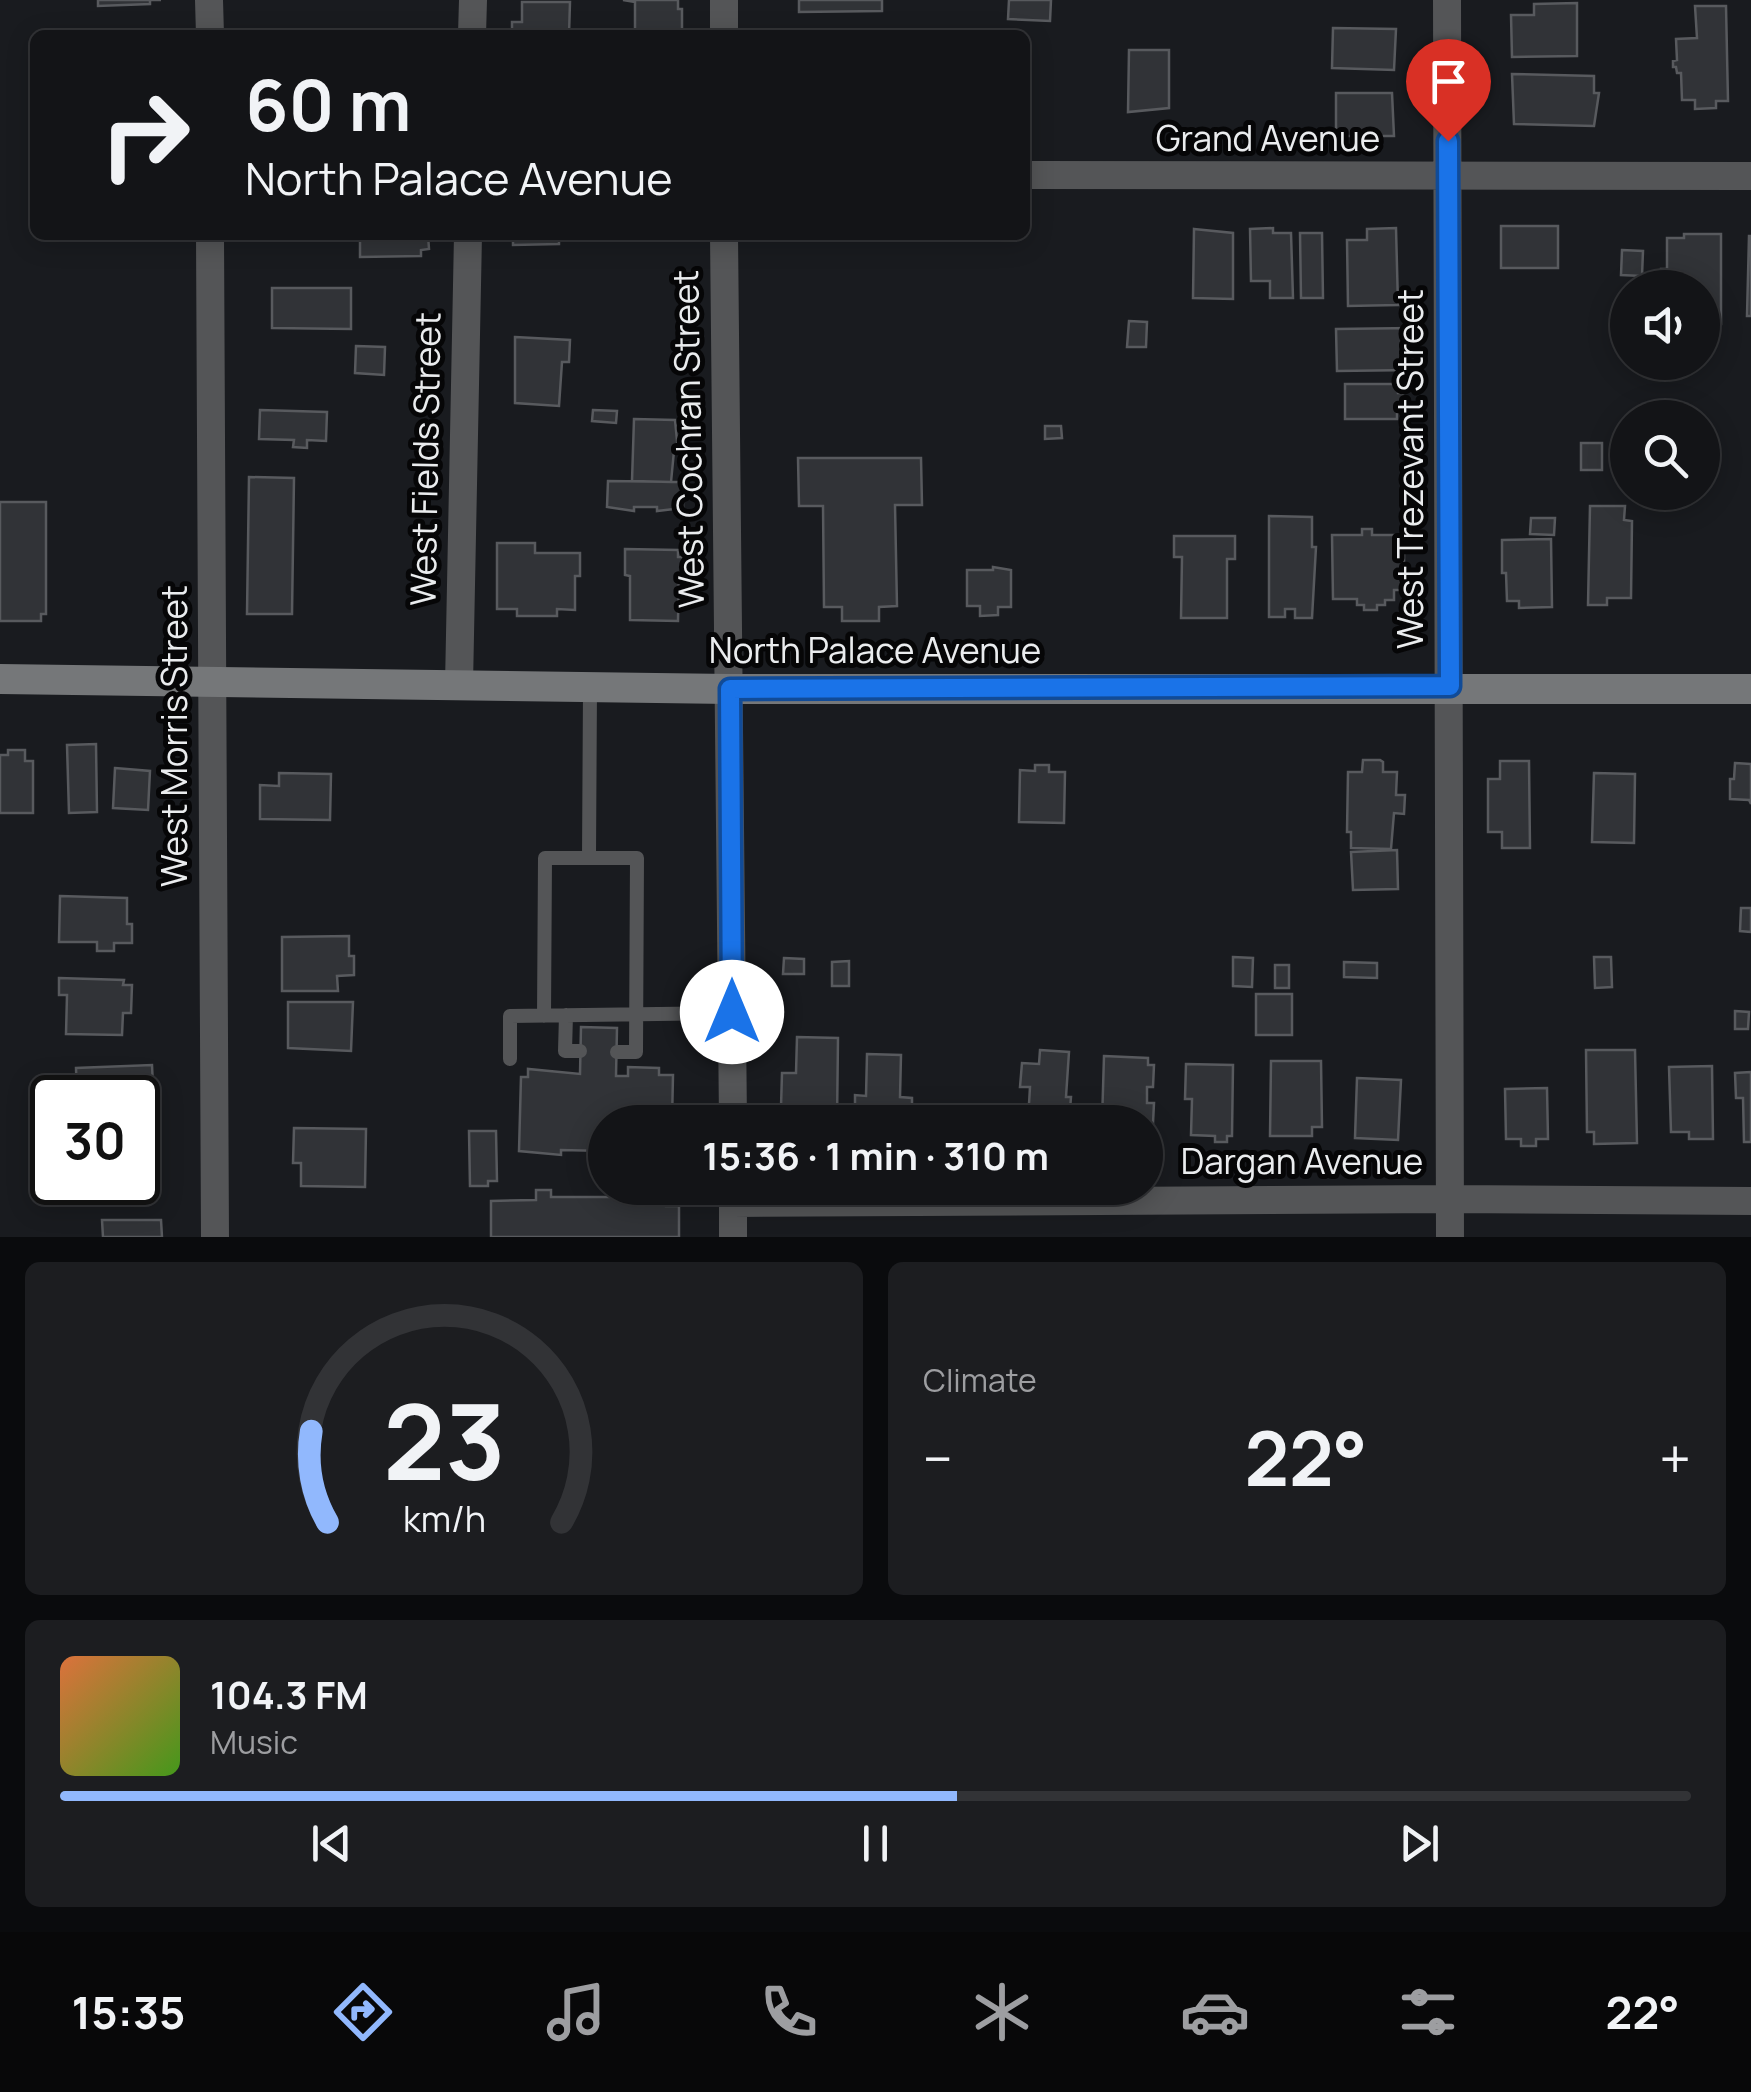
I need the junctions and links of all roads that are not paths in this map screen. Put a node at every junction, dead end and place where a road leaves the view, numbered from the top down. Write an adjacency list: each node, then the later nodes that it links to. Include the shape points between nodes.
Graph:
1 (210, 0): 5 (street)
2 (473, 0): 6 (street)
3 (724, 0): 7 (street)
4 (1447, 0): 9 (street, West Trezevant Street)
5 (210, 30)
6 (472, 30)
7 (724, 30)
8 (1030, 175): 9 (street, Grand Avenue)
9 (1448, 176): 10 (street, Grand Avenue); 17 (street, West Trezevant Street)
10 (1751, 176)
11 (210, 240): 15 (street, West Morris Street)
12 (468, 240): 16 (street, West Fields Street)
13 (724, 240): 20 (street, West Cochran Street)
14 (0, 679): 15 (street, North Palace Avenue)
15 (212, 681): 16 (street, North Palace Avenue); 34 (street, West Morris Street)
16 (459, 685): 18 (street, North Palace Avenue)
17 (1450, 686): 19 (street, North Palace Avenue); 20 (street, North Palace Avenue); 31 (street, West Trezevant Street)
18 (590, 688): 20 (street, North Palace Avenue); 21 (lane)
19 (1751, 688)
20 (730, 689): 22 (street, West Cochran Street)
21 (589, 858): 23 (lane, via 637,858); 24 (lane, via 545,858)
22 (732, 1012): 23 (lane); 29 (street, West Cochran Street)
23 (636, 1014): 25 (lane); 27 (lane, via 636,1052)
24 (544, 1016): 25 (lane); 28 (lane, via 510,1016)
25 (566, 1016): 26 (lane, via 565,1052)
26 (580, 1052)
27 (616, 1052)
28 (510, 1059)
29 (732, 1105)
30 (1163, 1197): 31 (street, Dargan Avenue)
31 (1449, 1199): 32 (street, Dargan Avenue); 36 (street, West Trezevant Street)
32 (1751, 1201)
33 (733, 1205): 35 (street)
34 (215, 1237)
35 (733, 1237)
36 (1450, 1237)

